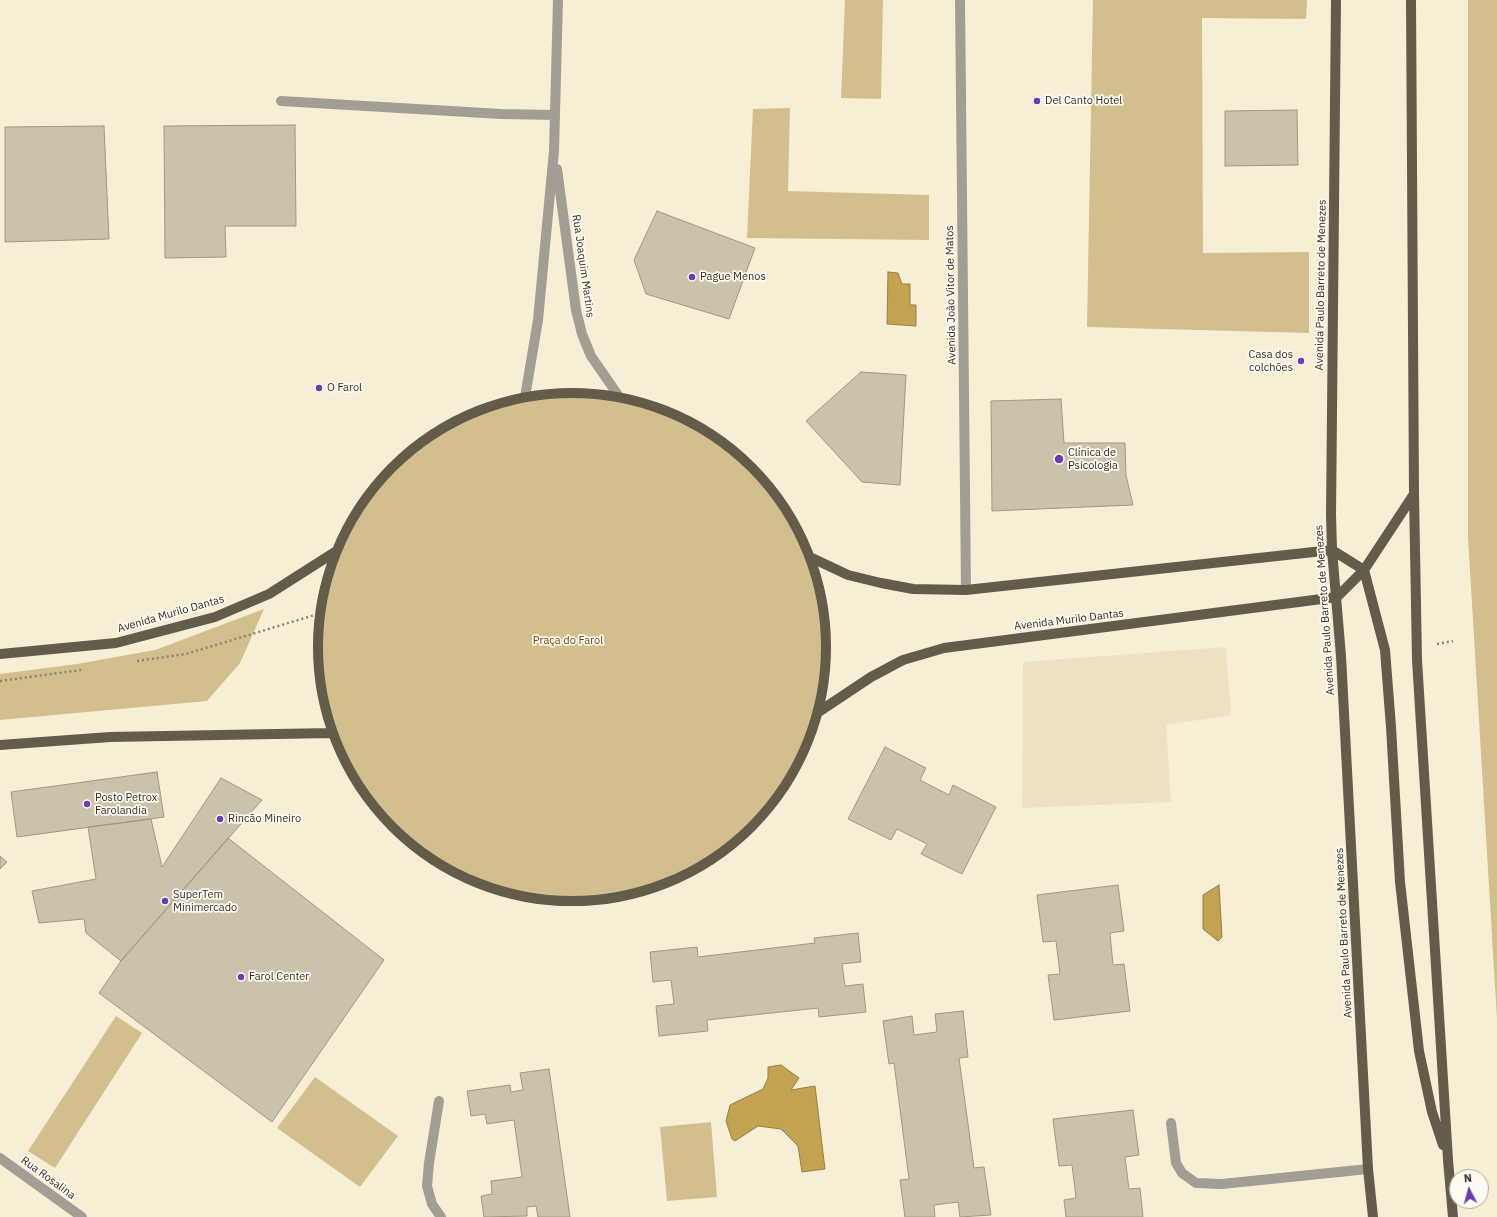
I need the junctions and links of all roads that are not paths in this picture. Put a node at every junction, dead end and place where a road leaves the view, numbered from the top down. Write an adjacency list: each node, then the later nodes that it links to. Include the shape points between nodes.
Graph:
1 (558, 0): 6 (street, Rua Joaquim Martins)
2 (960, 0): 15 (street, Avenida João Vitor de Matos)
3 (1336, 0): 11 (main road, Avenida Paulo Barreto de Menezes)
4 (1411, 0): 10 (main road)
5 (282, 101): 6 (street)
6 (555, 115): 7 (street, Rua Joaquim Martins)
7 (554, 151): 8 (street, Rua Joaquim Martins, via 538,320); 9 (street, Rua Joaquim Martins, via 576,310 582,334 591,356)
8 (525, 397): 9 (main road, Avenida Murilo Dantas, via 592,394); 12 (main road, Avenida Murilo Dantas, via 484,409 458,421 410,451 366,497)
9 (620, 398): 13 (main road, Avenida Murilo Dantas, via 670,413 717,437 756,470 789,511)
10 (1414, 494): 14 (main road); 24 (main road, via 1417,660)
11 (1332, 550): 14 (main road); 15 (main road); 16 (main road, Avenida Paulo Barreto de Menezes)
12 (335, 552): 17 (main road, Avenida Murilo Dantas, via 269,594 216,617 116,642); 19 (main road, Avenida Murilo Dantas, via 318,614 320,690)
13 (812, 558): 15 (main road, via 848,575 881,583 913,589); 18 (main road, Avenida Murilo Dantas, via 828,634)
14 (1364, 570): 16 (main road); 24 (main road, via 1385,650 1392,727 1400,882 1419,1051 1432,1112)
15 (966, 590)
16 (1337, 597): 18 (main road, Avenida Murilo Dantas, via 944,648 903,660 871,677); 25 (main road, Avenida Paulo Barreto de Menezes)
17 (0, 654)
18 (820, 711): 19 (main road, Avenida Murilo Dantas, via 794,774 752,829 698,870 634,895 565,902 497,891 435,862 382,819)
19 (331, 733): 20 (main road, via 110,737)
20 (0, 745)
21 (439, 1101): 27 (street, via 427,1186 432,1204)
22 (1170, 1123): 25 (street, via 1176,1163 1182,1173 1196,1182 1222,1184)
23 (0, 1158): 26 (street, Rua Rosalina)
24 (1448, 1160): 29 (main road)
25 (1368, 1169): 28 (main road, Avenida Paulo Barreto de Menezes)
26 (82, 1217)
27 (441, 1217)
28 (1373, 1217)
29 (1453, 1217)

